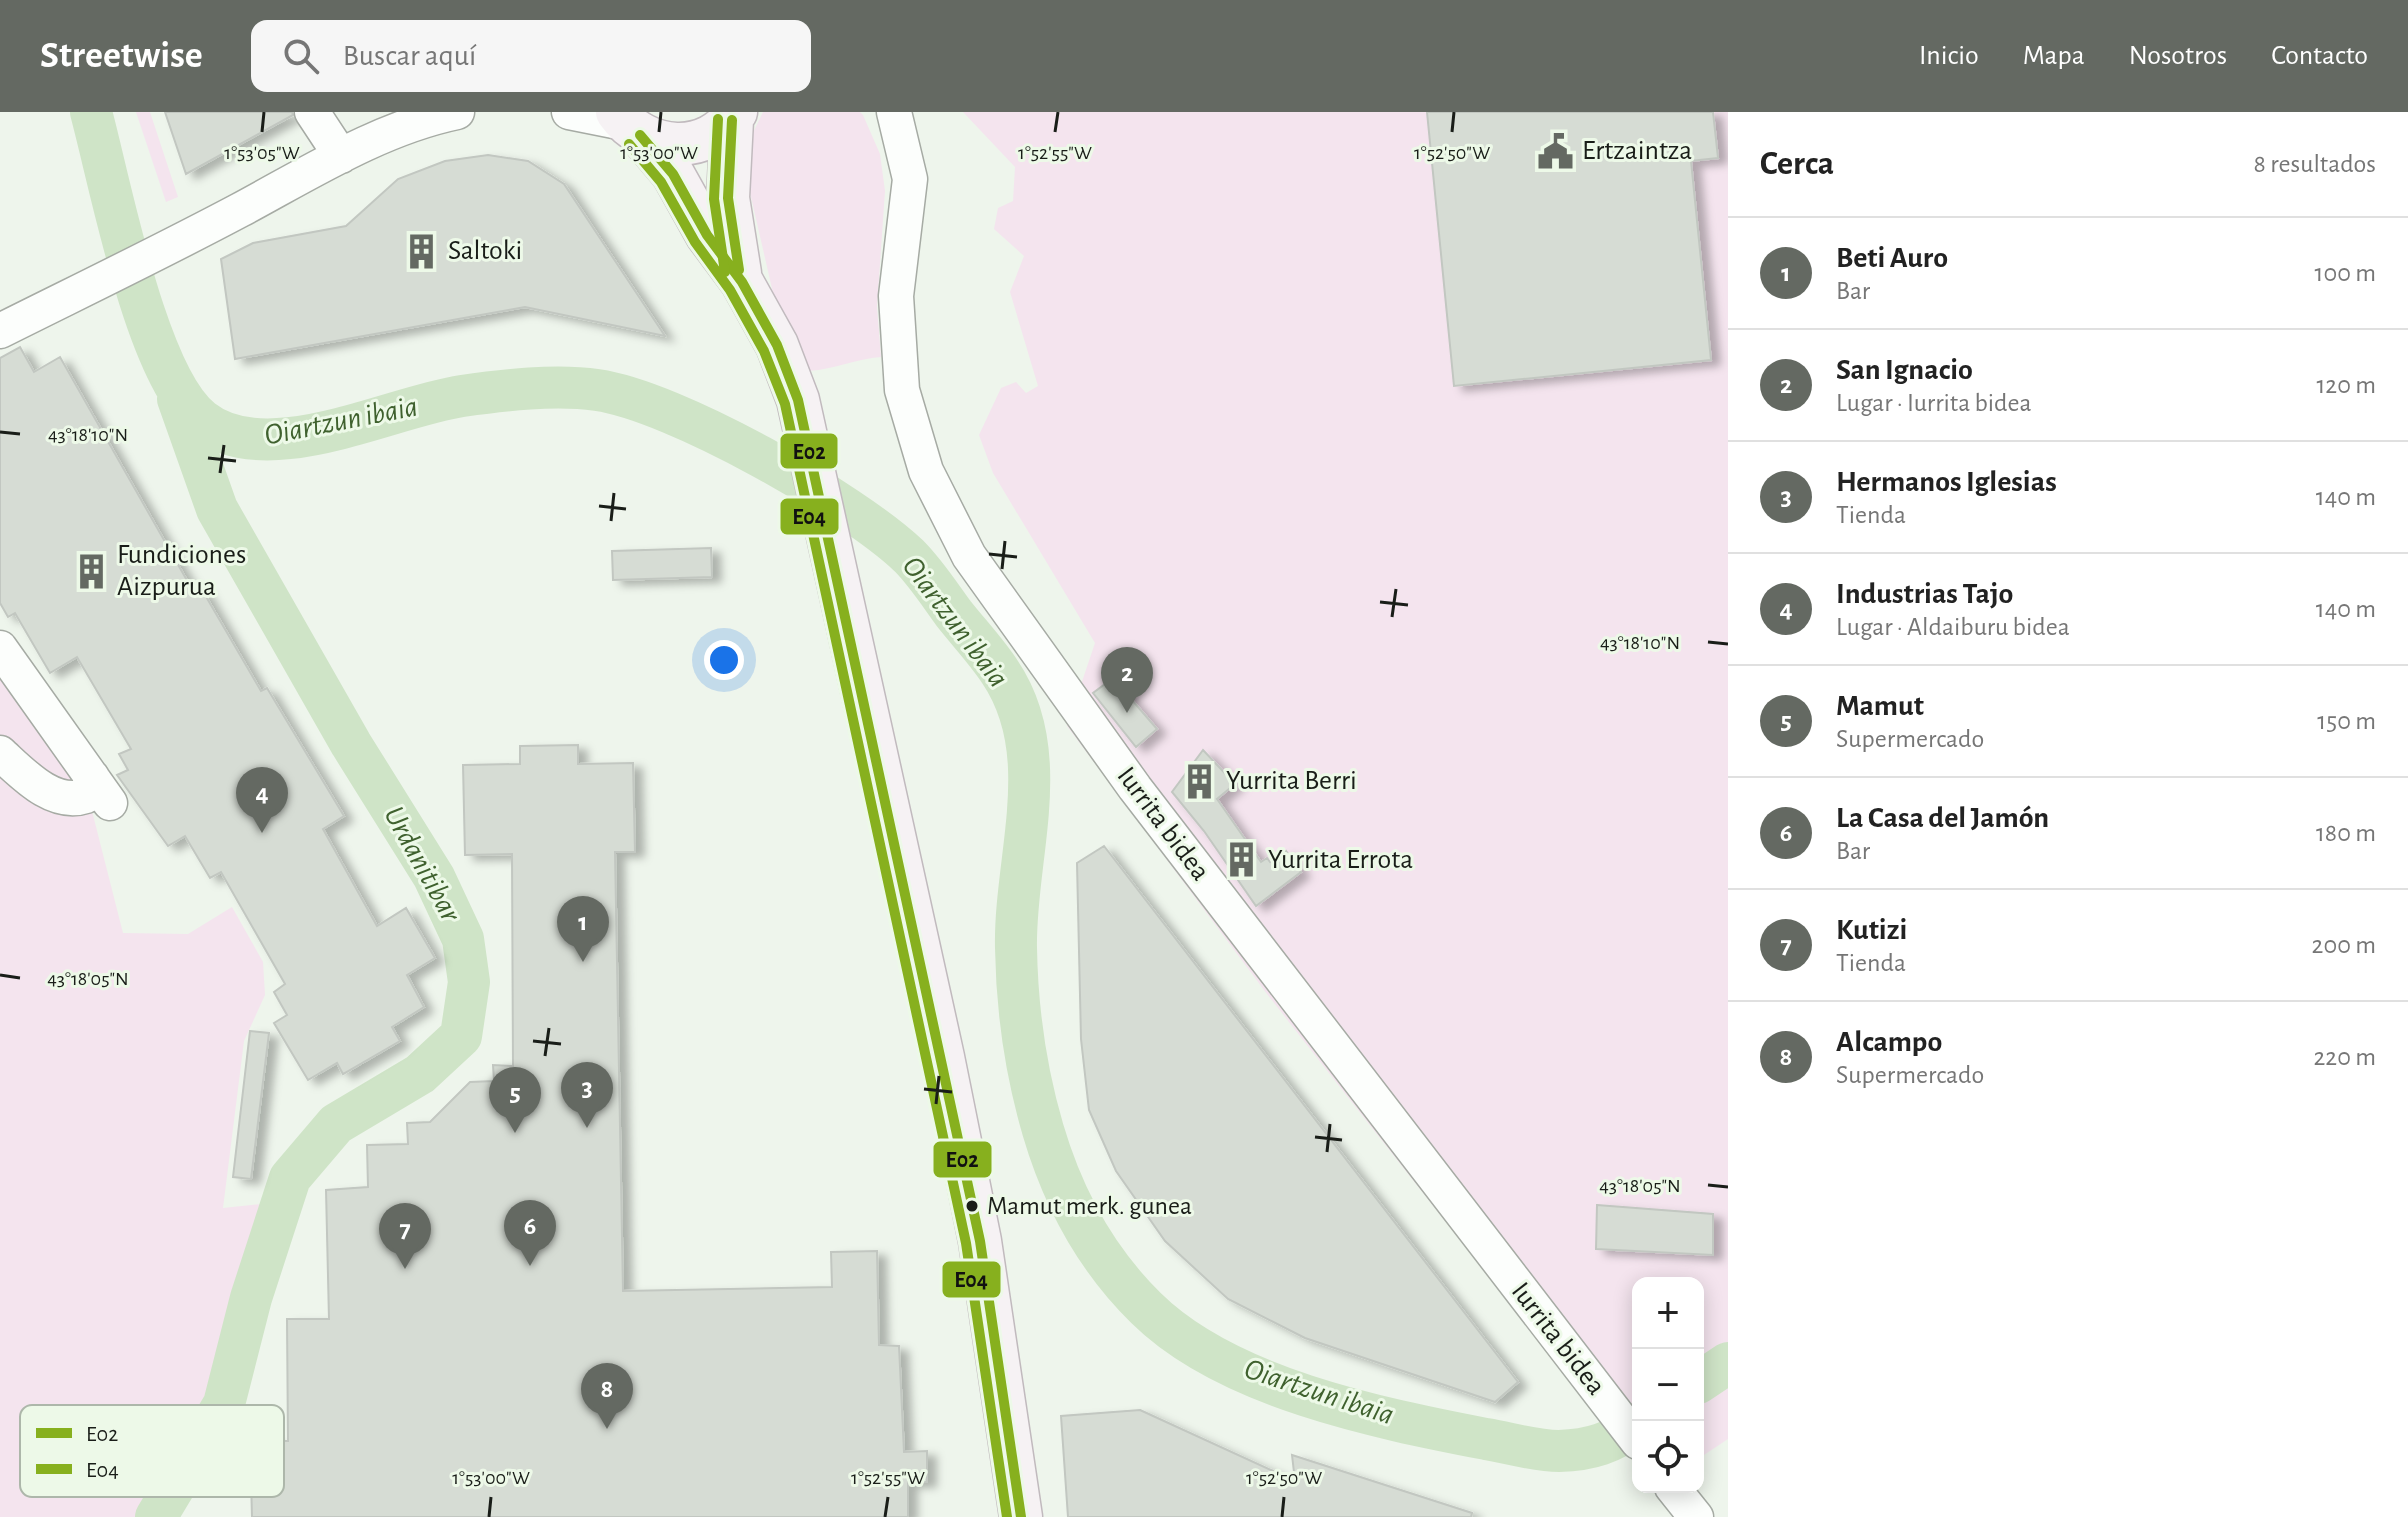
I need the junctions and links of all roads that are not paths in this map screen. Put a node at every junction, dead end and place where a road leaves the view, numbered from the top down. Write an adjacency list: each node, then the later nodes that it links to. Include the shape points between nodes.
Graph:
1 (312, 112): 7 (street)
2 (457, 112): 7 (street, via 414,124)
3 (569, 112): 6 (street)
4 (734, 116): 6 (main road, via 699,142 679,145 659,143); 8 (main road, via 728,198)
5 (893, 116): 12 (street, Iurrita bidea, via 910,179 896,296 902,390 926,471 969,556 1135,788)
6 (627, 123): 8 (main road, via 673,174 712,244)
7 (341, 156): 9 (street)
8 (742, 282): 13 (main road, via 783,359 804,427 977,1225)
9 (0, 331)
10 (0, 648): 11 (street, via 101,790 61,797)
11 (0, 753)
12 (1632, 1434)
13 (1021, 1517)

